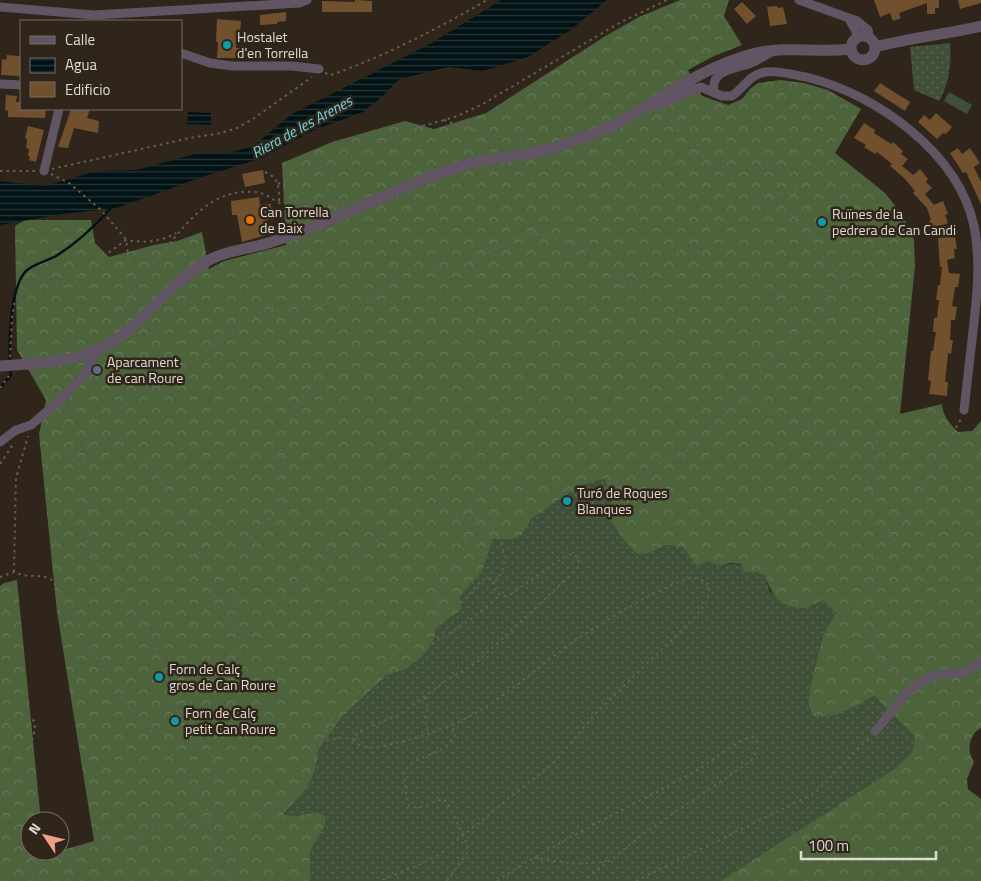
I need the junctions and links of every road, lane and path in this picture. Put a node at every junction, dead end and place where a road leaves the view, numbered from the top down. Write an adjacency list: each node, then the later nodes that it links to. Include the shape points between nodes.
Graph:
1 (307, 0): 6 (street)
2 (487, 0): 16 (path, via 442,26 348,69 331,75)
3 (667, 0): 23 (path, via 621,22 493,100)
4 (799, 0): 8 (street)
5 (0, 7): 7 (street)
6 (94, 15): 7 (street); 9 (street)
7 (82, 18)
8 (849, 19): 11 (street); 12 (street, via 868,30)
9 (106, 20)
10 (981, 26): 12 (street, via 928,37)
11 (857, 38): 12 (street, via 864,36); 14 (street)
12 (873, 43): 14 (street, via 872,57 863,60 856,58)
13 (776, 50): 14 (street); 17 (street, via 757,53); 20 (street, via 752,63 722,73)
14 (851, 50)
15 (182, 53): 16 (street, via 232,66)
16 (320, 69): 26 (path, via 308,82 238,128)
17 (708, 71): 20 (street, via 706,84); 21 (street)
18 (0, 84): 19 (street)
19 (20, 85)
20 (712, 91): 21 (street, via 701,87); 44 (street, via 732,96 752,77 766,72 834,85 895,118 922,141 950,174 968,206 978,250 979,279)
21 (645, 108): 36 (path, via 670,122 673,120 678,131 678,119 685,116 690,120 699,151 708,165 724,161 765,168 774,166 788,170 796,177 794,193 763,195 760,200 772,214 783,212 798,216 812,234 814,252 830,262 832,269 846,279 845,288 826,291 831,308 827,317 819,317 821,323 818,325); 38 (street, via 617,123 553,148 457,168 412,183 295,234 213,258 189,274 127,332)
22 (59, 110): 26 (street)
23 (444, 120): 24 (path, via 502,137); 28 (path, via 415,128)
24 (539, 142)
25 (0, 171): 26 (path)
26 (44, 171): 32 (path, via 69,183 100,210)
27 (265, 172): 28 (path)
28 (278, 184): 30 (path)
29 (349, 200): 30 (path, via 308,208 293,208)
30 (280, 203): 31 (path, via 259,192 230,195 209,203)
31 (178, 231): 32 (path, via 162,240); 34 (path)
32 (126, 240): 34 (path, via 130,270); 39 (path, via 97,261 88,274 77,281 57,286 31,285 19,295 15,301)
33 (624, 284): 35 (path); 36 (path, via 644,277 664,255 700,252 714,262 768,275); 48 (path, via 611,266 588,250 546,235 530,233 463,266 420,269 400,276 365,304 263,310 186,365 97,421 88,431)
34 (137, 287): 37 (path)
35 (626, 288)
36 (799, 319): 43 (path, via 792,336 761,369 760,380)
37 (107, 335)
38 (96, 352): 39 (street, via 77,358); 42 (street, via 85,374)
39 (5, 366): 41 (path, via 11,374)
40 (319, 375): 58 (path, via 296,407 281,454 287,475 288,500 250,538 241,562 234,612)
41 (0, 388)
42 (67, 394): 45 (street); 50 (path, via 61,435 71,458)
43 (746, 397): 51 (path, via 719,419 710,434 702,436 679,457 668,458 650,470 605,488 582,492 564,503 564,492 558,486 544,490 488,486 470,508); 52 (path, via 749,402 784,417 802,429 814,427 823,443 836,442 840,438 845,442 848,455 861,447 866,450 873,448 877,439 880,454 869,468 867,487 882,507)
44 (964, 410): 52 (path, via 922,488 908,503)
45 (32, 425): 46 (street, via 16,430); 53 (path, via 16,478)
46 (0, 442)
47 (15, 442): 49 (path)
48 (87, 448): 50 (path, via 85,462); 58 (path, via 98,440 111,437 130,447 150,464 181,512 208,570 220,613)
49 (0, 464)
50 (78, 465): 64 (path, via 89,510 87,545 108,583 134,604 163,664)
51 (470, 518): 55 (path, via 490,521 502,543 506,562); 57 (path, via 460,558 436,596); 59 (path, via 432,503 426,507 419,523 390,538 363,546 348,545 331,552 312,578 304,576 296,580 275,603 272,620 255,625)
52 (894, 539): 62 (path, via 878,556 861,607 875,650 887,665 902,678)
53 (14, 572): 54 (path); 66 (path, via 27,577 48,577 56,584 114,688)
54 (0, 577)
55 (494, 581): 56 (path, via 494,589); 57 (path, via 491,578 481,581 458,604)
56 (499, 596): 60 (path, via 470,620); 63 (path, via 508,596 567,555 573,554 579,559 575,571 476,663)
57 (438, 615): 71 (path, via 338,708)
58 (228, 620): 59 (path)
59 (242, 643): 65 (path, via 203,694)
60 (432, 644)
61 (981, 661): 62 (street, via 970,671 931,677)
62 (922, 682): 68 (street, via 900,701)
63 (424, 696): 69 (path); 70 (path, via 402,713 358,732)
64 (172, 698): 65 (path); 66 (path, via 163,713)
65 (178, 712): 74 (path, via 212,756 217,787)
66 (142, 723): 74 (path, via 186,769)
67 (452, 725): 69 (path); 78 (path, via 455,736 440,750 413,763 406,769 404,778 410,806 421,807 442,799 447,802); 78 (path, via 490,704 577,639 636,603 689,578 700,578 708,584 708,600 697,615 594,715 561,755)
68 (875, 732): 94 (path, via 815,794)
69 (428, 733): 70 (path, via 382,747 366,747)
70 (354, 739): 71 (path)
71 (320, 742): 76 (path, via 310,754 306,773 289,797)
72 (0, 745): 73 (path, via 22,718 34,721 23,769)
73 (0, 803)
74 (210, 818): 75 (path)
75 (210, 827): 77 (path); 79 (path, via 189,821 188,825 142,831 138,838 91,845)
76 (220, 829): 77 (path); 84 (path, via 232,859)
77 (211, 832): 83 (path)
78 (463, 836): 90 (path, via 431,859); 91 (path, via 469,848)
79 (79, 852): 82 (path, via 47,859); 87 (path)
80 (534, 858): 81 (path, via 577,864); 81 (path, via 701,768 744,739 753,737 758,741 756,754 748,763); 92 (path)
81 (608, 861): 93 (path)
82 (34, 866): 85 (path); 86 (path)
83 (212, 867): 84 (path); 88 (path)
84 (228, 875): 89 (path)
85 (2, 881)
86 (33, 881)
87 (67, 881)
88 (212, 881)
89 (230, 881)
90 (379, 881)
91 (447, 881)
92 (497, 881)
93 (584, 881)
94 (636, 881)

